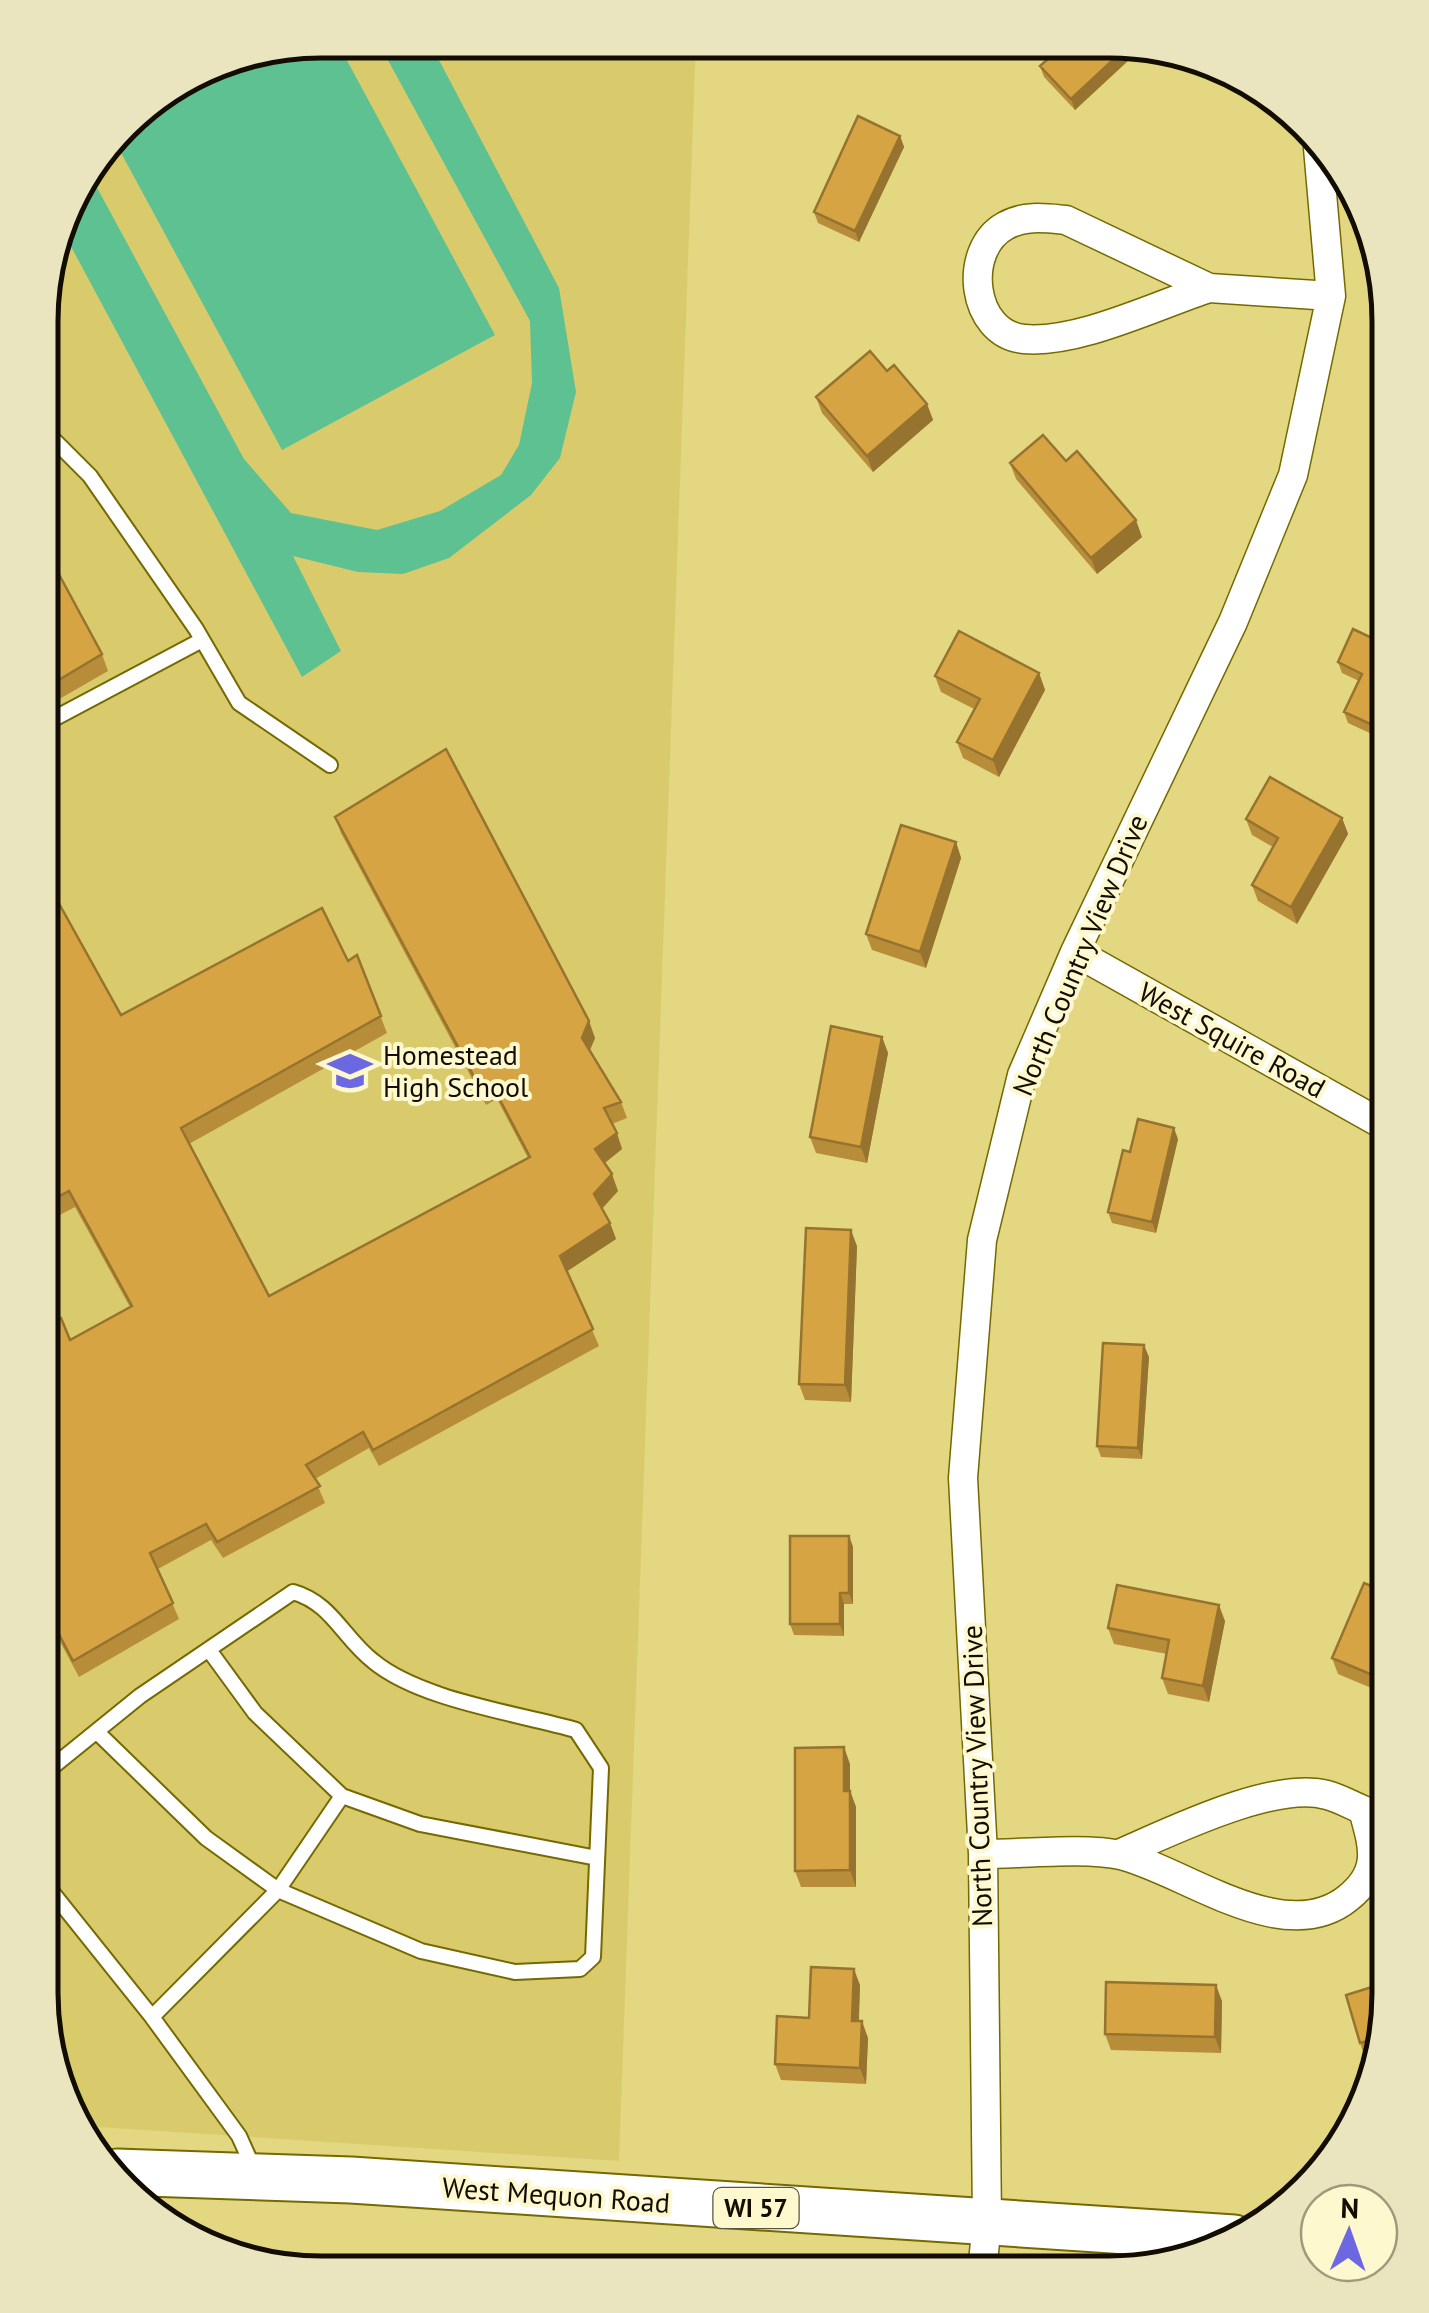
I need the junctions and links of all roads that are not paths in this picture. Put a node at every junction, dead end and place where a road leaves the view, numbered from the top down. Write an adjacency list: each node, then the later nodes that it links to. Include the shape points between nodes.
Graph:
1 (1319, 164): 3 (street, North Country View Drive)
2 (1208, 288): 2 (street, via 1066,220 1046,218 1023,219 996,233 985,248 978,286 991,322 1019,339 1075,333); 3 (street)
3 (1331, 296): 8 (street, North Country View Drive, via 1294,475 1233,622)
4 (58, 444): 5 (lane, via 90,476)
5 (202, 640): 6 (lane); 7 (lane, via 239,703)
6 (58, 716)
7 (330, 765)
8 (1075, 952): 9 (street, West Squire Road); 15 (street, North Country View Drive, via 1022,1075 982,1240 963,1478)
9 (1372, 1118)
10 (208, 1650): 11 (lane); 13 (lane, via 255,1714); 17 (lane, via 293,1592 314,1598 373,1662 424,1688 576,1730 601,1768)
11 (98, 1733): 12 (lane); 19 (lane, via 206,1838)
12 (58, 1763)
13 (342, 1796): 17 (lane, via 420,1824); 19 (lane)
14 (1371, 1840): 16 (street, via 1363,1810 1323,1794 1269,1798)
15 (983, 1854): 16 (street); 24 (street, North Country View Drive)
16 (1120, 1854): 18 (street, via 1224,1900 1282,1913 1331,1912 1362,1887)
17 (597, 1858): 19 (lane, via 593,1957 580,1969 515,1972 421,1951)
18 (1371, 1864)
19 (278, 1890): 21 (lane)
20 (58, 1900): 21 (lane)
21 (152, 2017): 23 (lane, via 238,2136)
22 (128, 2172): 23 (main road, West Mequon Road / WI 57)
23 (257, 2177): 24 (main road, West Mequon Road / WI 57)
24 (987, 2221): 25 (main road, West Mequon Road / WI 57); 26 (street, North Country View Drive)
25 (1206, 2236)
26 (984, 2256)

